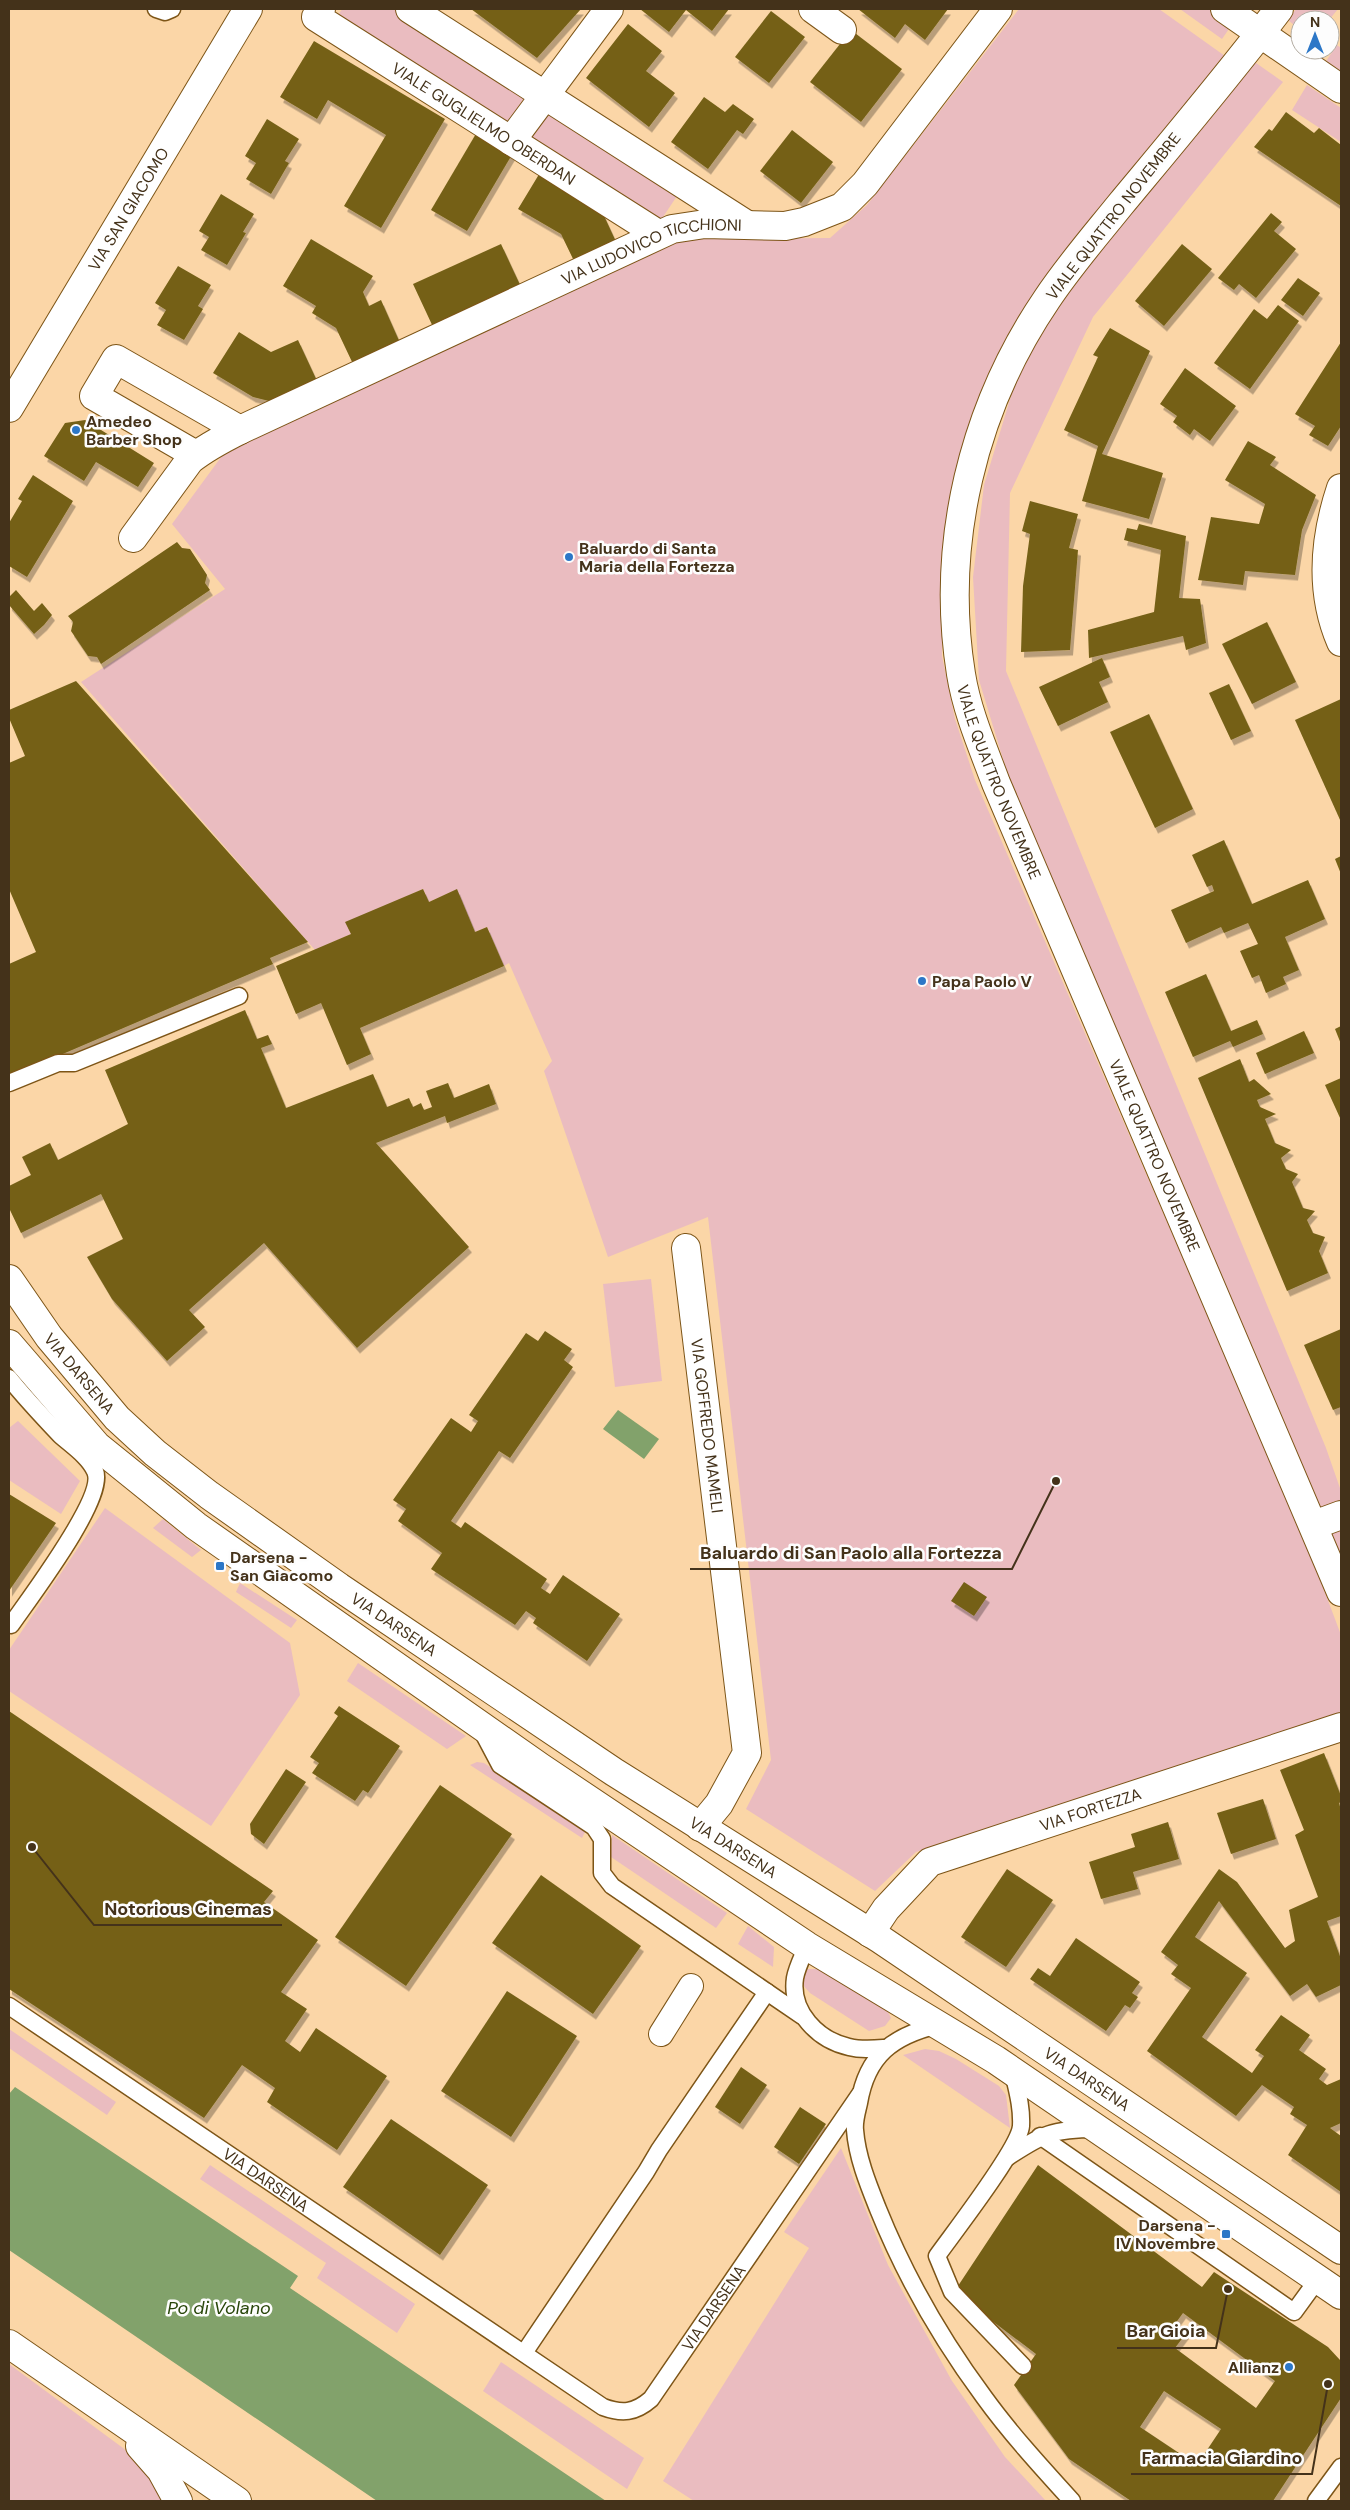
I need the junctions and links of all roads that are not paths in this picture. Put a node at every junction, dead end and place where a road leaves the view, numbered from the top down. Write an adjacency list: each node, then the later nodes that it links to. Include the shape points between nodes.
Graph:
1 (156, 9): 2 (lane, via 165,12)
2 (172, 9)
3 (248, 9): 18 (street, VIA SAN GIACOMO)
4 (322, 9): 15 (street, VIALE GUGLIELMO OBERDAN, via 316,17)
5 (410, 9): 14 (street)
6 (609, 9): 14 (street)
7 (813, 9): 11 (street)
8 (998, 9): 16 (street, VIA LUDOVICO TICCHIONI, via 865,184 842,207 785,226)
9 (1225, 9): 12 (street)
10 (1279, 9): 12 (street, VIALE QUATTRO NOVEMBRE)
11 (842, 30)
12 (1259, 34): 13 (street); 31 (street, VIALE QUATTRO NOVEMBRE, via 1062,276 1018,348 984,422 967,481 959,525 956,623 961,674 970,714 996,783)
13 (1341, 89)
14 (544, 95): 15 (street); 16 (street)
15 (511, 140): 17 (street, VIALE GUGLIELMO OBERDAN)
16 (744, 223): 17 (street, VIA LUDOVICO TICCHIONI, via 686,226)
17 (658, 234): 19 (street, VIA LUDOVICO TICCHIONI)
18 (9, 408)
19 (240, 430): 20 (street); 20 (street, via 116,359 94,396)
20 (196, 455): 22 (street, via 178,473)
21 (1341, 488): 23 (street, via 1331,518 1326,557 1326,592)
22 (133, 538)
23 (1340, 634)
24 (239, 996): 25 (lane, via 74,1063 58,1063)
25 (9, 1083)
26 (686, 1248): 36 (street, VIA GOFFREDO MAMELI, via 747,1753 719,1804)
27 (9, 1279): 36 (street, VIA DARSENA, via 48,1337 81,1378 116,1418 155,1453 339,1587)
28 (9, 1344): 34 (street, VIA DARSENA, via 97,1446 158,1497)
29 (9, 1378): 33 (lane, via 34,1408 86,1459 95,1471 97,1481 87,1511)
30 (1341, 1515): 31 (street)
31 (1314, 1525): 32 (street, VIALE QUATTRO NOVEMBRE)
32 (1341, 1592)
33 (11, 1625)
34 (479, 1724): 39 (street, VIA DARSENA); 41 (lane, VIA DARSENA, via 500,1765 594,1827 602,1839 602,1873 612,1886)
35 (1341, 1727): 38 (street, VIA FORTEZZA, via 930,1862 886,1910)
36 (700, 1827): 37 (street, VIA DARSENA)
37 (832, 1910): 38 (street, VIA DARSENA); 39 (street)
38 (870, 1933): 52 (street, VIA DARSENA)
39 (808, 1946): 43 (lane, via 795,1978 796,2001); 44 (street, VIA DARSENA)
40 (691, 1986): 45 (street)
41 (767, 1992): 43 (lane, VIA DARSENA); 56 (lane)
42 (9, 2006): 56 (lane, VIA DARSENA)
43 (802, 2016): 46 (lane, VIA DARSENA, via 821,2034 838,2044 861,2049)
44 (938, 2025): 46 (lane, VIA DARSENA, via 900,2036); 47 (street, VIA DARSENA)
45 (660, 2034)
46 (884, 2048): 48 (lane, VIA DARSENA, via 870,2069)
47 (1013, 2072): 49 (street, VIA DARSENA); 51 (lane, via 1021,2128)
48 (860, 2094): 56 (lane, VIA DARSENA, via 646,2404 623,2412 603,2407); 62 (lane, VIA DARSENA, via 854,2128 864,2174 897,2256 939,2330 984,2398)
49 (1096, 2129): 50 (lane, via 1066,2129); 53 (street, VIA DARSENA)
50 (1040, 2136): 51 (lane); 53 (lane, via 1294,2312)
51 (1008, 2157): 57 (lane, via 938,2256 952,2292)
52 (1341, 2250)
53 (1318, 2279): 54 (street, VIA DARSENA)
54 (1341, 2295)
55 (9, 2344): 58 (street)
56 (524, 2353)
57 (1023, 2366)
58 (116, 2418): 60 (street, via 161,2470); 61 (street)
59 (1341, 2467): 63 (lane)
60 (178, 2501)
61 (237, 2501)
62 (1072, 2501)
63 (1316, 2501)

